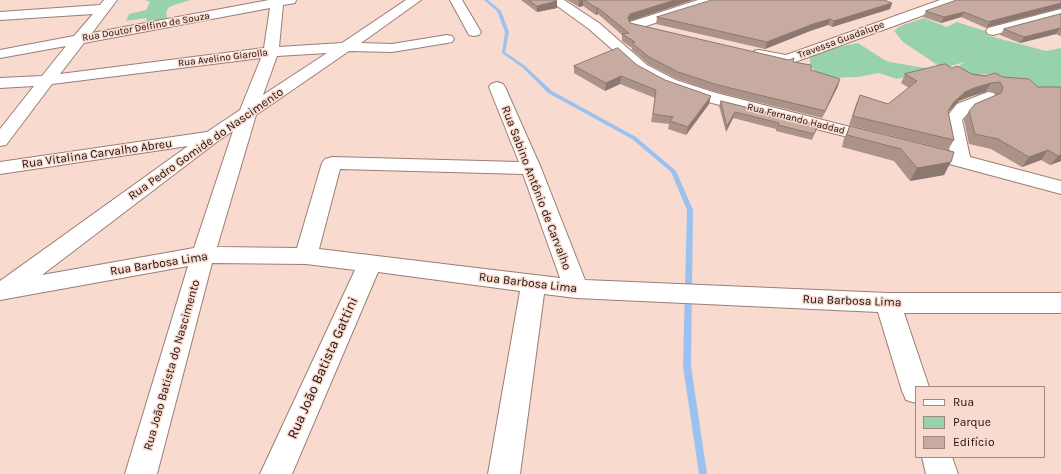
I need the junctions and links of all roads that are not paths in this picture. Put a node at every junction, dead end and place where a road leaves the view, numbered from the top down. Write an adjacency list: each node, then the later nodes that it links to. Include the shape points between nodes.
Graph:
1 (292, 0): 8 (street, Rua Doutor Delfino de Souza)
2 (415, 0): 20 (street, Rua Pedro Gomide do Nascimento)
3 (456, 0): 17 (street)
4 (555, 0): 33 (street, Rua Fernando Haddad, via 594,26 642,68 670,83 710,97)
5 (672, 0): 11 (street)
6 (711, 0): 11 (street)
7 (952, 0): 12 (street, Travessa Guadalupe)
8 (277, 2): 18 (street, Rua Doutor Delfino de Souza); 21 (street, Rua João Batista do Nascimento)
9 (107, 4): 14 (street); 18 (street)
10 (895, 5): 12 (street)
11 (686, 7): 15 (street, via 635,25)
12 (916, 13): 22 (street, Travessa Guadalupe, via 787,60)
13 (1061, 13): 16 (street)
14 (0, 16)
15 (658, 30)
16 (993, 31)
17 (474, 32)
18 (79, 39): 23 (street, Rua Doutor Delfino de Souza); 24 (street)
19 (447, 39): 20 (street, Rua Avelino Giarolla, via 392,48)
20 (344, 47): 21 (street, Rua Avelino Giarolla); 27 (street, Rua Pedro Gomide do Nascimento)
21 (271, 52): 24 (street, Rua Avelino Giarolla); 28 (street, Rua João Batista do Nascimento)
22 (749, 52)
23 (0, 54)
24 (48, 80): 25 (street, Rua Avelino Giarolla); 32 (street)
25 (0, 83)
26 (497, 87): 35 (street, Rua Sabino Antônio de Carvalho)
27 (276, 95): 28 (street); 30 (street, Rua Pedro Gomide do Nascimento)
28 (254, 96): 30 (street, Rua João Batista do Nascimento)
29 (988, 97): 33 (street, via 963,108 953,120)
30 (244, 124): 31 (street, Rua Vitalina Carvalho Abreu); 37 (street, Rua João Batista do Nascimento)
31 (212, 137): 34 (street, Rua Vitalina Carvalho Abreu); 42 (street, Rua Pedro Gomide do Nascimento)
32 (0, 141)
33 (960, 160): 36 (street, Rua Fernando Haddad)
34 (0, 168)
35 (531, 168): 38 (street, via 332,163); 41 (street, Rua Sabino Antônio de Carvalho)
36 (1056, 183)
37 (203, 255): 38 (street, Rua Barbosa Lima); 42 (street, Rua Barbosa Lima); 47 (street, Rua João Batista do Nascimento)
38 (306, 256): 39 (street, Rua Barbosa Lima)
39 (370, 263): 40 (street, Rua Barbosa Lima); 48 (street, Rua João Batista Gattini)
40 (533, 284): 41 (street, Rua Barbosa Lima); 49 (street)
41 (576, 288): 43 (street, Rua Barbosa Lima)
42 (1, 291)
43 (888, 303): 44 (street, Rua Barbosa Lima); 45 (street)
44 (1061, 303)
45 (915, 388)
46 (937, 458): 50 (street)
47 (141, 474)
48 (276, 474)
49 (504, 474)
50 (942, 474)

